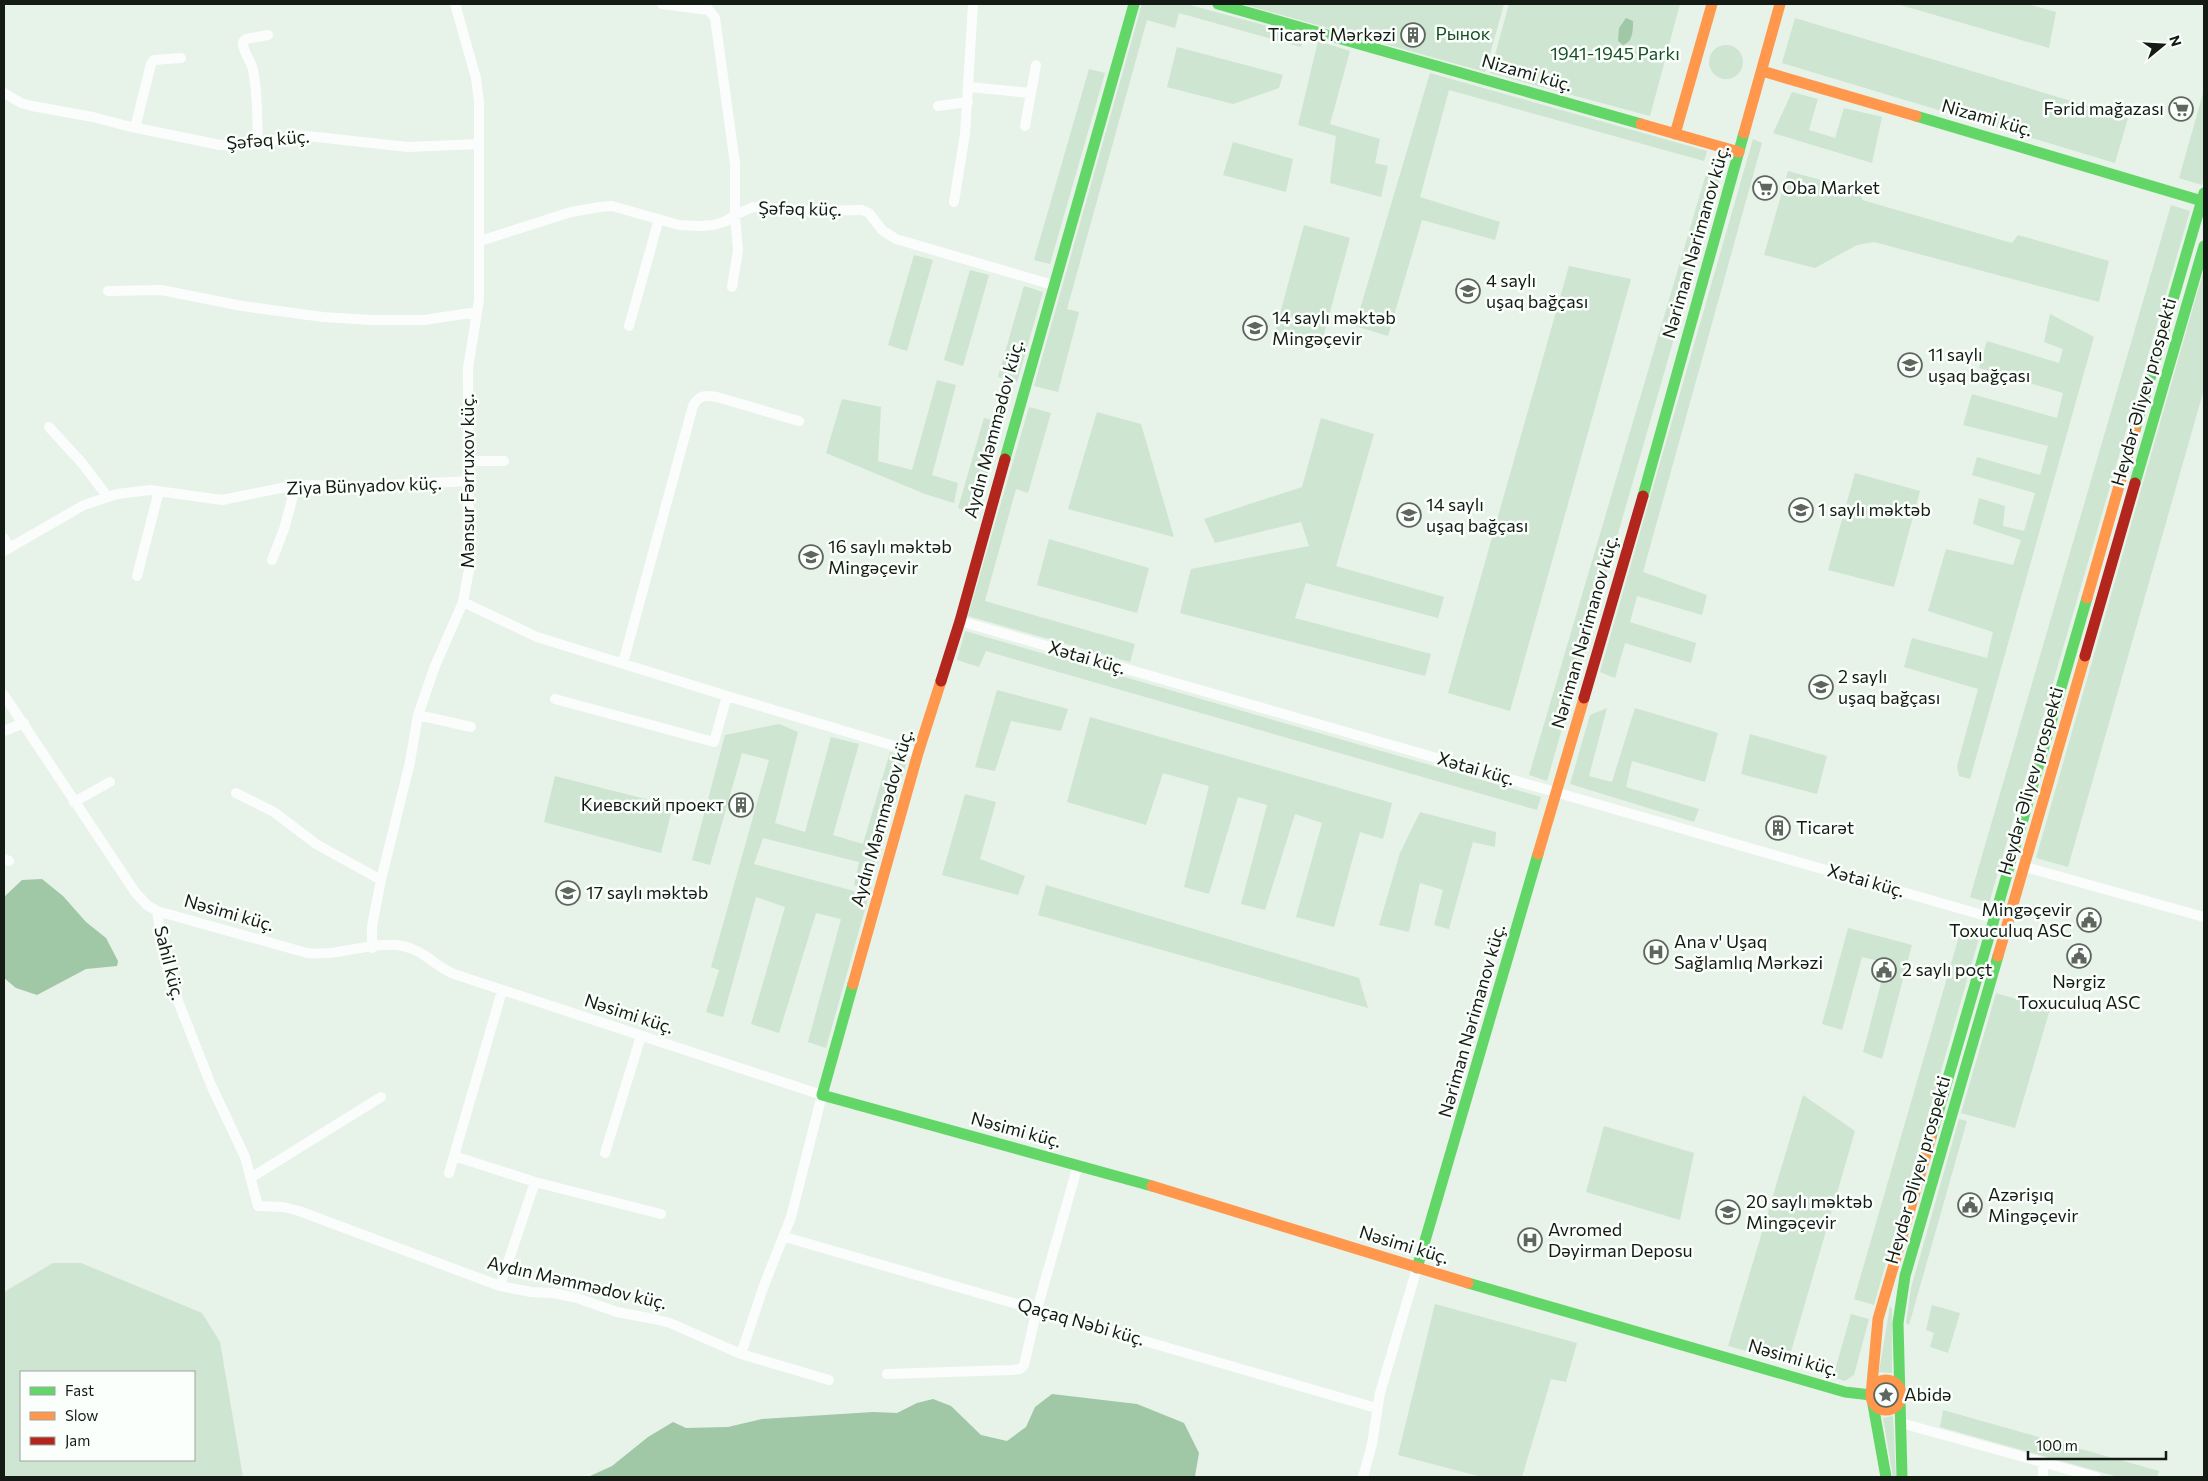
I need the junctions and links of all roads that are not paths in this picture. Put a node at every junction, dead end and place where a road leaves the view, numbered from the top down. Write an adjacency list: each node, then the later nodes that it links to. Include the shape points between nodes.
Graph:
1 (455, 4): 21 (street, Mənsur Fərruxov küç., via 476,78)
2 (662, 4): 25 (street, via 709,10 715,18 733,142)
3 (973, 4): 12 (street)
4 (1134, 4): 29 (street, Aydın Məmmədov küç.)
5 (1218, 4): 19 (street, Nizami küç.)
6 (1712, 4): 19 (street)
7 (1780, 4): 11 (street, Nəriman Nərimanov küç.)
8 (268, 35): 20 (street, via 243,42 254,71)
9 (181, 58): 18 (street, via 154,60 151,64)
10 (1036, 65): 14 (street)
11 (1762, 71): 22 (street, Nəriman Nərimanov küç.); 23 (street, Nizami küç.)
12 (969, 87): 14 (street); 15 (street)
13 (4, 93): 18 (street, Şəfəq küç., via 32,106)
14 (1030, 94): 17 (street)
15 (968, 102): 16 (street); 24 (street)
16 (938, 106)
17 (1025, 126)
18 (135, 128): 20 (street, Şəfəq küç., via 220,145)
19 (1675, 134): 22 (street, Nizami küç.)
20 (258, 144): 21 (street, Şəfəq küç., via 298,135 408,147)
21 (479, 144): 27 (street, Mənsur Fərruxov küç.)
22 (1739, 152): 58 (street, Nəriman Nərimanov küç.)
23 (2204, 199): 61 (street, Heydər Əliyev prospekti)
24 (954, 202)
25 (735, 215): 26 (street, Şəfəq küç., via 714,225 679,225); 29 (street, Şəfəq küç., via 753,207 862,210 896,239); 30 (street, via 738,251)
26 (659, 219): 27 (street, Şəfəq küç., via 612,206 600,207 572,212); 33 (street)
27 (480, 241): 32 (street, Mənsur Fərruxov küç.)
28 (2204, 246): 62 (street, Heydər Əliyev prospekti)
29 (1053, 284): 47 (street, Aydın Məmmədov küç.)
30 (732, 287)
31 (108, 291): 32 (street, via 161,290 242,306 372,320 424,320)
32 (477, 312): 36 (street, Mənsur Fərruxov küç., via 468,368)
33 (629, 326)
34 (799, 422): 48 (street, via 717,397 704,395 697,399)
35 (49, 428): 41 (street, via 82,462)
36 (470, 461): 37 (street); 38 (street, Mənsur Fərruxov küç.)
37 (504, 461)
38 (470, 481): 39 (street, Ziya Bünyadov küç., via 367,486); 46 (street, Mənsur Fərruxov küç., via 470,561)
39 (296, 485): 40 (street, Ziya Bünyadov küç., via 222,500); 44 (street)
40 (158, 491): 41 (street, Ziya Bünyadov küç., via 139,490); 45 (street)
41 (107, 496): 43 (street, Ziya Bünyadov küç., via 84,505)
42 (4, 538): 43 (street)
43 (7, 549)
44 (272, 560)
45 (137, 576)
46 (463, 602): 48 (street, via 537,637); 52 (street, Mənsur Fərruxov küç.)
47 (960, 621): 56 (street, Aydın Məmmədov küç.); 58 (street, Xətai küç.)
48 (623, 662): 50 (street)
49 (4, 695): 53 (street, Sahil küç.)
50 (727, 696): 51 (street, via 714,742); 56 (street)
51 (555, 699)
52 (418, 715): 54 (street); 63 (street, Mənsur Fərruxov küç.)
53 (24, 723): 55 (street); 60 (street, Sahil küç.)
54 (471, 727)
55 (4, 731)
56 (918, 753): 70 (street, Aydın Məmmədov küç.)
57 (110, 782): 60 (street)
58 (1557, 792): 66 (street, Xətai küç.); 81 (street, Nəriman Nərimanov küç.)
59 (236, 793): 63 (street, via 274,812 316,844)
60 (74, 802): 64 (street, Sahil küç., via 135,892)
61 (2010, 862): 62 (street); 66 (street, Heydər Əliyev prospekti)
62 (2024, 866): 65 (street); 87 (street, Heydər Əliyev prospekti, via 1905,1276 1898,1323)
63 (381, 880): 67 (street, Mənsur Fərruxov küç., via 372,926)
64 (157, 911): 67 (street, Nəsimi küç., via 307,953 328,955); 76 (street, Sahil küç., via 165,960 178,1001)
65 (2204, 917)
66 (1993, 918): 88 (street, Heydər Əliyev prospekti, via 1878,1319)
67 (372, 948): 68 (street, Nəsimi küç., via 391,945 412,949 448,971)
68 (502, 991): 69 (street, Nəsimi küç.); 73 (street)
69 (641, 1036): 70 (street, Nəsimi küç.); 72 (street)
70 (822, 1095): 74 (street, Nəsimi küç.); 80 (street)
71 (381, 1097): 76 (street)
72 (604, 1153)
73 (454, 1156): 75 (street); 77 (street)
74 (1078, 1165): 81 (street, Nəsimi küç.); 83 (street)
75 (449, 1173)
76 (252, 1177): 78 (street, Sahil küç.)
77 (535, 1182): 79 (street); 82 (street)
78 (258, 1206): 82 (street, Aydın Məmmədov küç., via 299,1211)
79 (662, 1214)
80 (785, 1237): 83 (street, Qaçaq Nəbi küç.); 84 (street, via 763,1288)
81 (1417, 1268): 88 (street, Nəsimi küç.); 89 (street)
82 (500, 1286): 84 (street, Aydın Məmmədov küç., via 553,1293 617,1312 654,1318)
83 (1037, 1309): 85 (street, via 1024,1365 1020,1369); 89 (street, Qaçaq Nəbi küç.)
84 (741, 1354): 86 (street, Aydın Məmmədov küç.)
85 (887, 1374)
86 (829, 1380)
87 (1900, 1395): 88 (street, via 1898,1404 1886,1410 1877,1407); 88 (street, via 1897,1386 1888,1381 1874,1386); 90 (street, Heydər Əliyev prospekti)
88 (1871, 1397): 93 (street, Heydər Əliyev prospekti)
89 (1376, 1408): 92 (street, via 1372,1444)
90 (1901, 1423): 91 (street); 94 (street, Heydər Əliyev prospekti)
91 (2043, 1462): 95 (street); 96 (street)
92 (1362, 1477)
93 (1886, 1477)
94 (1902, 1477)
95 (2043, 1477)
96 (2096, 1477)

